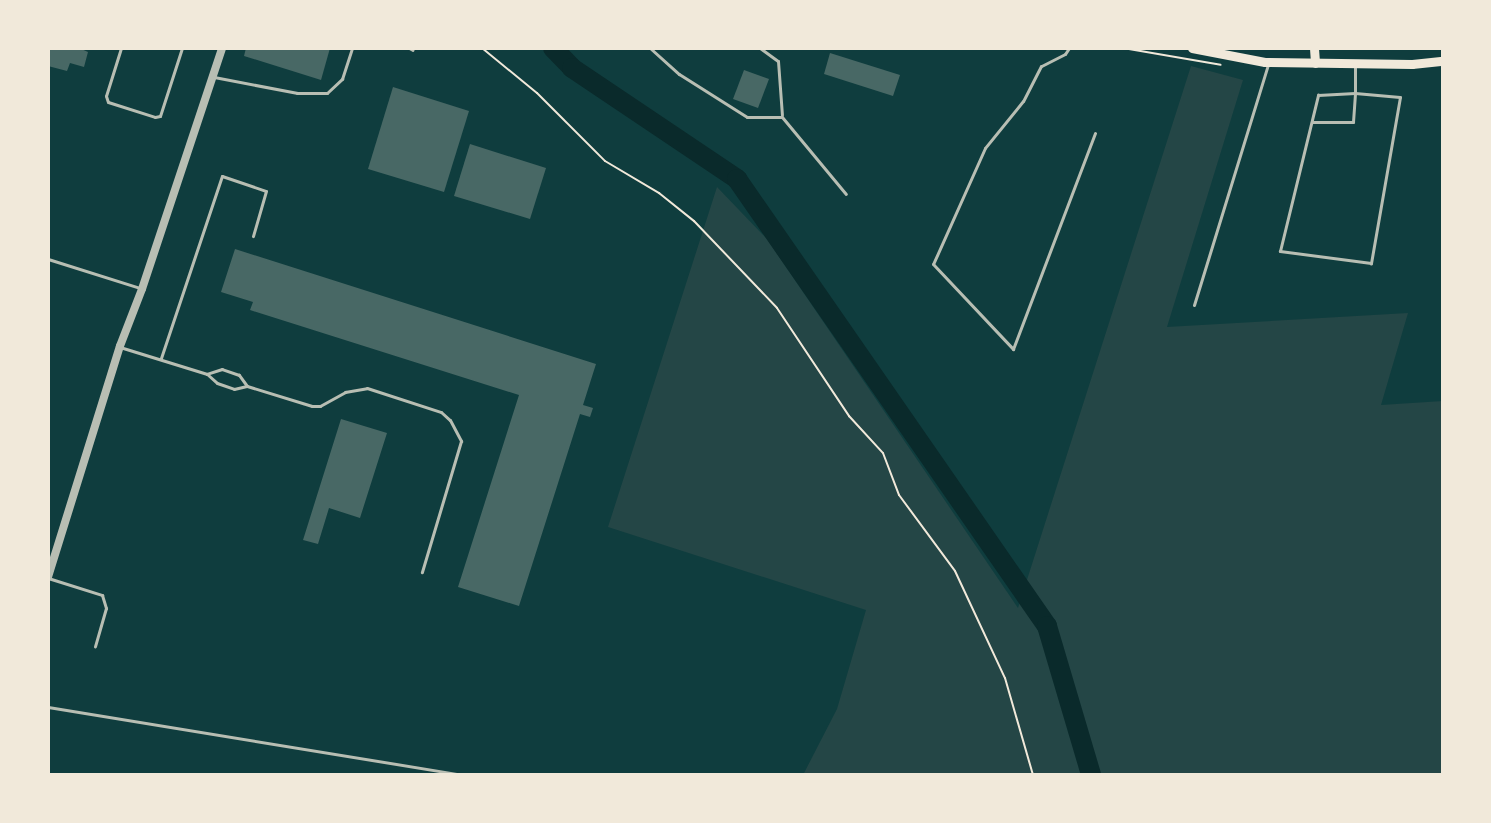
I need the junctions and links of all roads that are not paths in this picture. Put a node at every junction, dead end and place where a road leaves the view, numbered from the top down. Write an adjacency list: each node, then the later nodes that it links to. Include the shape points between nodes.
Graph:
1 (121, 48): 2 (lane, via 108,102 155,117 160,116)
2 (182, 48)
3 (222, 48): 14 (street)
4 (352, 48): 14 (lane, via 342,79 327,93 297,93)
5 (650, 48): 16 (lane, via 688,81 747,117)
6 (760, 48): 16 (lane, via 778,61)
7 (1069, 48): 18 (lane, via 1041,66 1023,101 985,148 933,264 1013,349)
8 (1196, 48): 11 (main road)
9 (1314, 48): 12 (main road)
10 (1443, 61): 13 (main road)
11 (1269, 62): 12 (main road); 23 (lane)
12 (1315, 63): 13 (main road)
13 (1355, 63): 15 (lane)
14 (213, 76): 22 (street)
15 (1355, 93): 17 (lane, via 1318,95); 17 (lane, via 1353,122); 17 (lane, via 1400,97 1371,263 1280,251)
16 (782, 117): 19 (lane)
17 (1312, 122)
18 (1095, 133)
19 (846, 194)
20 (253, 236): 25 (lane, via 266,191 222,176)
21 (48, 259): 22 (lane)
22 (142, 289): 24 (street)
23 (1194, 305)
24 (120, 346): 25 (lane); 29 (street)
25 (161, 358): 26 (lane)
26 (207, 374): 27 (lane, via 234,389); 27 (lane, via 222,369 239,375)
27 (247, 386): 28 (lane, via 312,406 367,388 441,412 450,420 461,441)
28 (422, 572)
29 (48, 578): 30 (lane, via 102,595 106,608)
30 (95, 646)
31 (48, 707): 32 (lane)
32 (465, 775)

